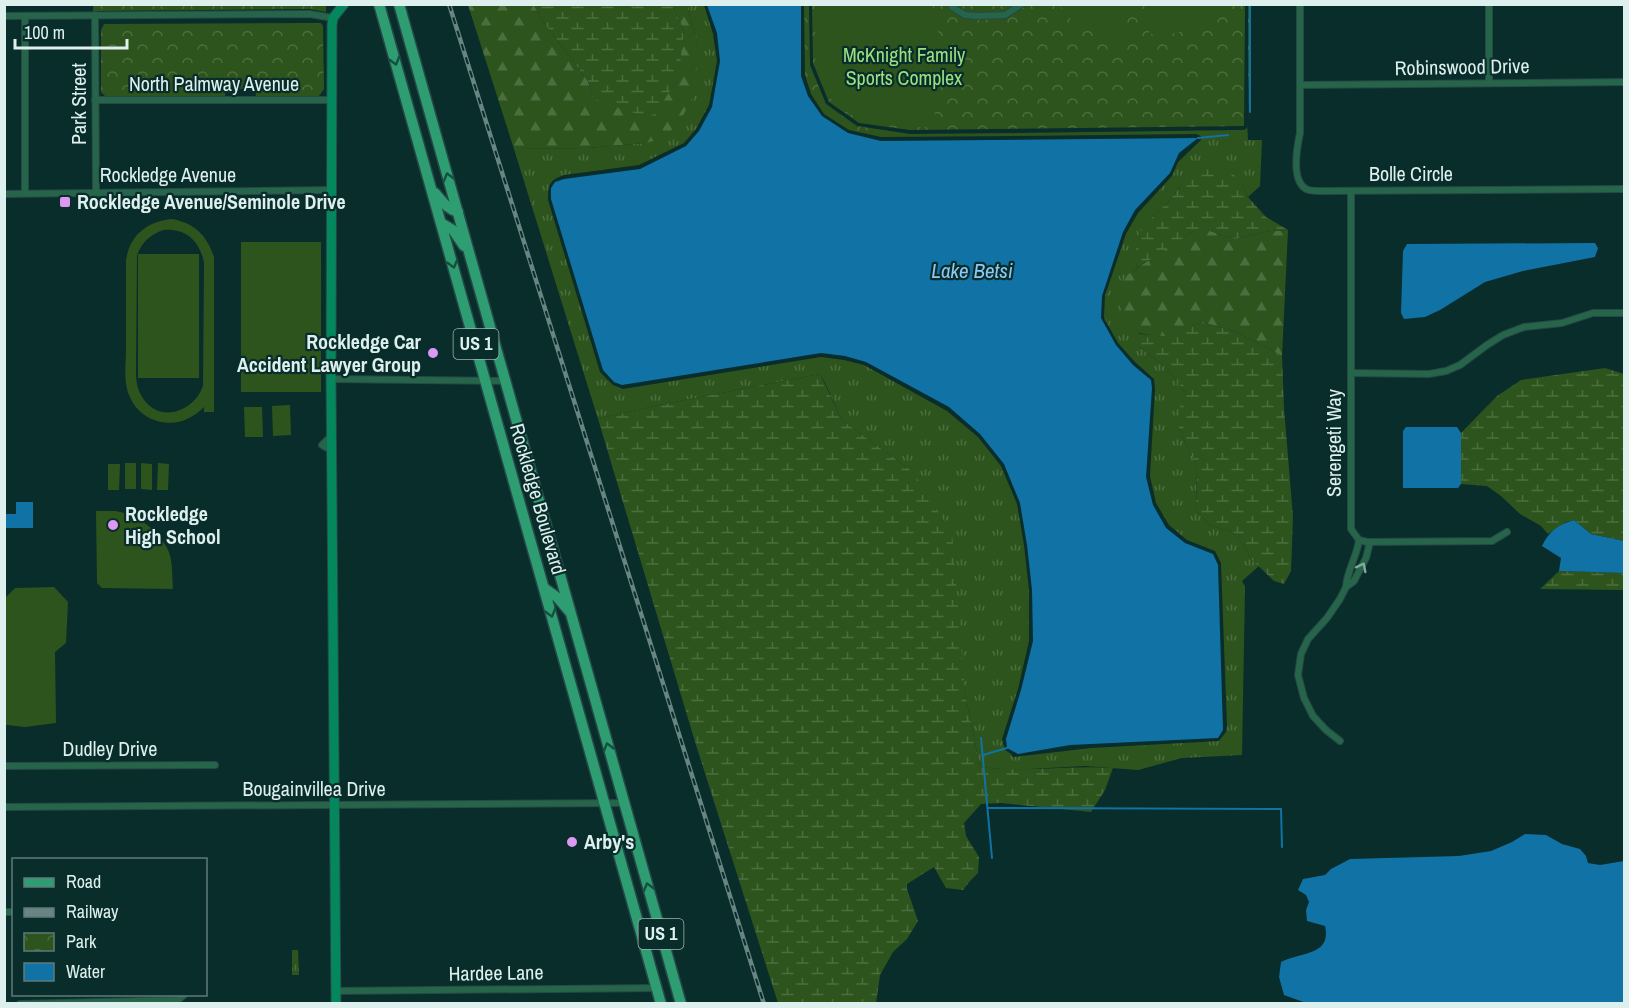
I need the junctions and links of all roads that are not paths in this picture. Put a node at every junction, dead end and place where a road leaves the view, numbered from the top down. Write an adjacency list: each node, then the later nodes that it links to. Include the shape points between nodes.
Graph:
1 (344, 4): 11 (street)
2 (379, 4): 17 (main road, Rockledge Boulevard / US 1, one-way to 17)
3 (399, 4): 24 (main road, Rockledge Boulevard / US 1, one-way to 3)
4 (951, 4): 5 (street, via 964,15 977,16 1005,15)
5 (1022, 4)
6 (1300, 4): 14 (street)
7 (1489, 4): 13 (street)
8 (95, 15): 10 (street); 11 (street, via 310,14); 15 (street, Park Street)
9 (4, 16): 10 (street)
10 (25, 16): 22 (street)
11 (333, 22): 16 (street)
12 (1624, 82): 13 (street, Robinswood Drive)
13 (1489, 83): 14 (street, Robinswood Drive)
14 (1300, 85): 20 (street, Bolle Circle, via 1300,183 1309,190)
15 (95, 100): 16 (street, North Palmway Avenue); 21 (street, Park Street)
16 (333, 100): 19 (street)
17 (432, 188): 24 (main road, via 445,205); 25 (main road, Rockledge Boulevard / US 1)
18 (1624, 189): 20 (street, Bolle Circle)
19 (332, 190): 21 (street, Rockledge Avenue); 29 (street)
20 (1351, 191): 28 (street, Serengeti Way)
21 (96, 192): 22 (street, Rockledge Avenue)
22 (25, 193): 23 (street, Rockledge Avenue)
23 (4, 194)
24 (458, 212): 26 (main road, Rockledge Boulevard / US 1)
25 (441, 223): 26 (main road, via 453,230); 30 (main road, Rockledge Boulevard / US 1, one-way to 30)
26 (470, 253): 31 (main road, Rockledge Boulevard / US 1)
27 (1624, 313): 28 (street, via 1593,313 1562,323 1524,327 1503,335 1446,371)
28 (1351, 373): 34 (street, Serengeti Way, via 1351,529)
29 (332, 379): 30 (street); 45 (street)
30 (486, 381): 31 (street); 33 (main road, Rockledge Boulevard / US 1)
31 (506, 381): 36 (main road, Rockledge Boulevard / US 1)
32 (1507, 532): 35 (street, via 1492,541)
33 (530, 536): 36 (main road); 38 (main road, Rockledge Boulevard / US 1)
34 (1359, 540): 35 (street); 37 (street)
35 (1370, 542): 37 (street, one-way to 35, via 1360,571)
36 (555, 558): 39 (main road, Rockledge Boulevard / US 1)
37 (1346, 587): 40 (street, via 1308,639 1298,675 1313,716)
38 (544, 588): 39 (main road); 43 (main road, Rockledge Boulevard / US 1, one-way to 43)
39 (571, 613): 44 (main road, Rockledge Boulevard / US 1, one-way to 39)
40 (1340, 741)
41 (4, 765): 42 (street, Dudley Drive)
42 (215, 765)
43 (605, 803): 44 (street, Bougainvillea Drive); 45 (street, Bougainvillea Drive); 47 (main road, Rockledge Boulevard / US 1)
44 (624, 803): 54 (main road, Rockledge Boulevard / US 1, one-way to 44)
45 (335, 806): 46 (street, Bougainvillea Drive); 48 (street)
46 (4, 807)
47 (657, 988): 48 (street, Hardee Lane); 52 (main road, Rockledge Boulevard / US 1); 53 (main road)
48 (336, 991): 51 (street)
49 (183, 996): 50 (street, via 178,1000)
50 (20, 1004)
51 (336, 1004)
52 (661, 1004)
53 (676, 1004)
54 (681, 1004)

